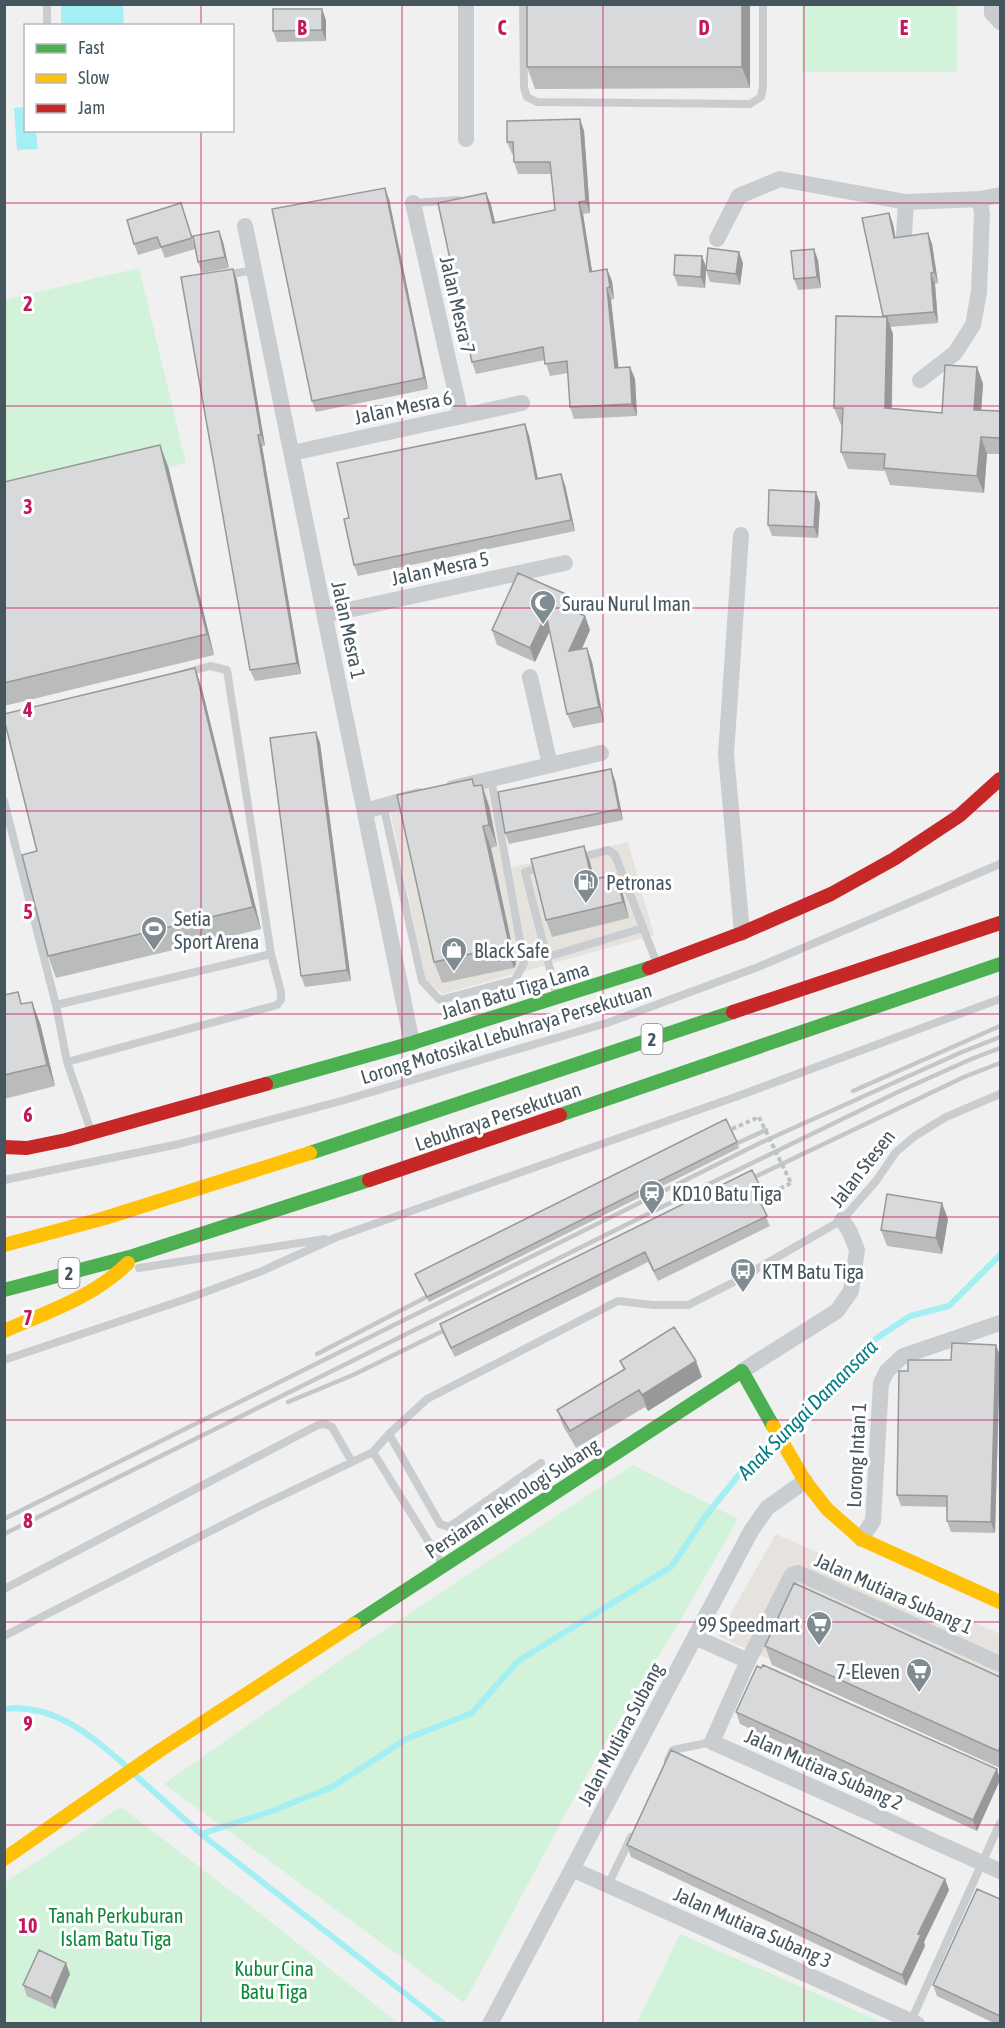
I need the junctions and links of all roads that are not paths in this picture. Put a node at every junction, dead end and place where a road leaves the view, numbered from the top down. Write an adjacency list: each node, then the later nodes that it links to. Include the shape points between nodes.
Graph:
1 (47, 4): 5 (lane)
2 (466, 4): 6 (street)
3 (523, 4): 4 (lane, via 524,88 527,97 537,102 738,104 750,104 761,97)
4 (763, 4)
5 (47, 24)
6 (466, 140)
7 (1000, 195): 8 (street)
8 (980, 199): 11 (street); 17 (street, via 979,292 973,325 955,353)
9 (467, 200): 10 (lane)
10 (413, 202): 19 (street, Jalan Mesra 7)
11 (906, 202): 13 (street); 14 (street, via 780,179 739,196)
12 (245, 225): 15 (street, Jalan Mesra 1)
13 (904, 236)
14 (717, 239)
15 (255, 270): 16 (lane); 20 (street, Jalan Mesra 1)
16 (220, 276)
17 (920, 380)
18 (522, 403): 19 (street, Jalan Mesra 6)
19 (461, 416): 20 (street, Jalan Mesra 6)
20 (292, 453): 23 (street, Jalan Mesra 1)
21 (741, 535): 38 (street, via 726,754)
22 (565, 563): 23 (street, Jalan Mesra 5)
23 (325, 615): 32 (street, Jalan Mesra 1)
24 (176, 675): 39 (lane, via 210,666 227,670)
25 (530, 677): 27 (street)
26 (601, 753): 27 (street)
27 (550, 765): 28 (street)
28 (491, 779): 31 (street); 31 (lane, via 524,963 515,980 440,1000 422,981)
29 (1000, 779): 38 (main road, Jalan Batu Tiga Lama, via 958,816 894,858 831,894)
30 (4, 801): 45 (lane)
31 (383, 804): 32 (street)
32 (365, 811): 46 (street, Jalan Mesra 1)
33 (567, 861): 37 (lane, via 608,850 615,855)
34 (556, 864): 40 (lane, via 525,872)
35 (1000, 864): 51 (lane, Lorong Motosikal Lebuhraya Persekutuan, via 758,967 607,1023 191,1141)
36 (1000, 923): 52 (main road, Lebuhraya Persekutuan / 2)
37 (643, 928): 40 (lane); 42 (lane)
38 (741, 933): 42 (main road, Jalan Batu Tiga Lama)
39 (271, 954): 45 (lane); 47 (lane, via 281,992 277,1005)
40 (547, 957): 43 (lane)
41 (1000, 964): 57 (main road, Lebuhraya Persekutuan / 2, via 440,1156)
42 (657, 965): 43 (main road, Jalan Batu Tiga Lama)
43 (557, 998): 46 (main road, Jalan Batu Tiga Lama)
44 (1000, 999): 55 (lane)
45 (56, 1005): 47 (lane)
46 (412, 1043): 49 (main road, Jalan Batu Tiga Lama)
47 (67, 1062): 49 (lane)
48 (1000, 1094): 53 (lane, Jalan Stesen, via 946,1117 915,1136 896,1152)
49 (92, 1132): 50 (main road, Jalan Batu Tiga Lama, via 27,1148)
50 (4, 1147)
51 (4, 1180)
52 (105, 1218): 54 (main road); 56 (main road, Lebuhraya Persekutuan / 2)
53 (842, 1220): 63 (street, Jalan Stesen, via 857,1250 851,1291 837,1311); 64 (lane, via 688,1305 618,1300 427,1399)
54 (38, 1221)
55 (337, 1237): 58 (lane); 62 (lane, via 189,1298)
56 (4, 1245)
57 (134, 1256): 58 (main road); 59 (main road, Lebuhraya Persekutuan / 2)
58 (121, 1271): 61 (main road, via 78,1298)
59 (4, 1290)
60 (1000, 1323): 69 (street, Lorong Intan 1, via 903,1356 887,1371 881,1383 873,1521)
61 (4, 1331)
62 (4, 1360)
63 (742, 1371): 68 (main road); 70 (main road, Persiaran Teknologi Subang)
64 (389, 1434): 65 (lane); 67 (lane, via 440,1524 449,1527)
65 (373, 1452): 66 (lane); 70 (lane)
66 (352, 1462): 71 (lane, via 332,1427 318,1425); 73 (lane)
67 (542, 1463)
68 (805, 1481): 69 (main road, via 827,1509); 74 (street, Jalan Mutiara Subang, via 767,1508)
69 (861, 1539): 72 (main road)
70 (443, 1565): 81 (main road, Persiaran Teknologi Subang, via 159,1751)
71 (4, 1589)
72 (1000, 1602)
73 (4, 1636)
74 (695, 1637): 75 (street); 83 (street, Jalan Mutiara Subang)
75 (753, 1663): 76 (street, Jalan Mutiara Subang 1, via 792,1575 798,1573); 77 (street, Jalan Mutiara Subang 2)
76 (1000, 1664)
77 (712, 1742): 78 (lane, via 673,1750); 82 (street, Jalan Mutiara Subang 2)
78 (663, 1771)
79 (1000, 1823): 82 (lane)
80 (633, 1833): 85 (lane)
81 (4, 1859)
82 (983, 1863): 84 (street, Jalan Mutiara Subang 2); 86 (lane)
83 (572, 1869): 85 (street, Jalan Mutiara Subang 3); 87 (street, Jalan Mutiara Subang)
84 (1000, 1871)
85 (608, 1885): 86 (street, Jalan Mutiara Subang 3)
86 (914, 2022)
87 (490, 2024)

